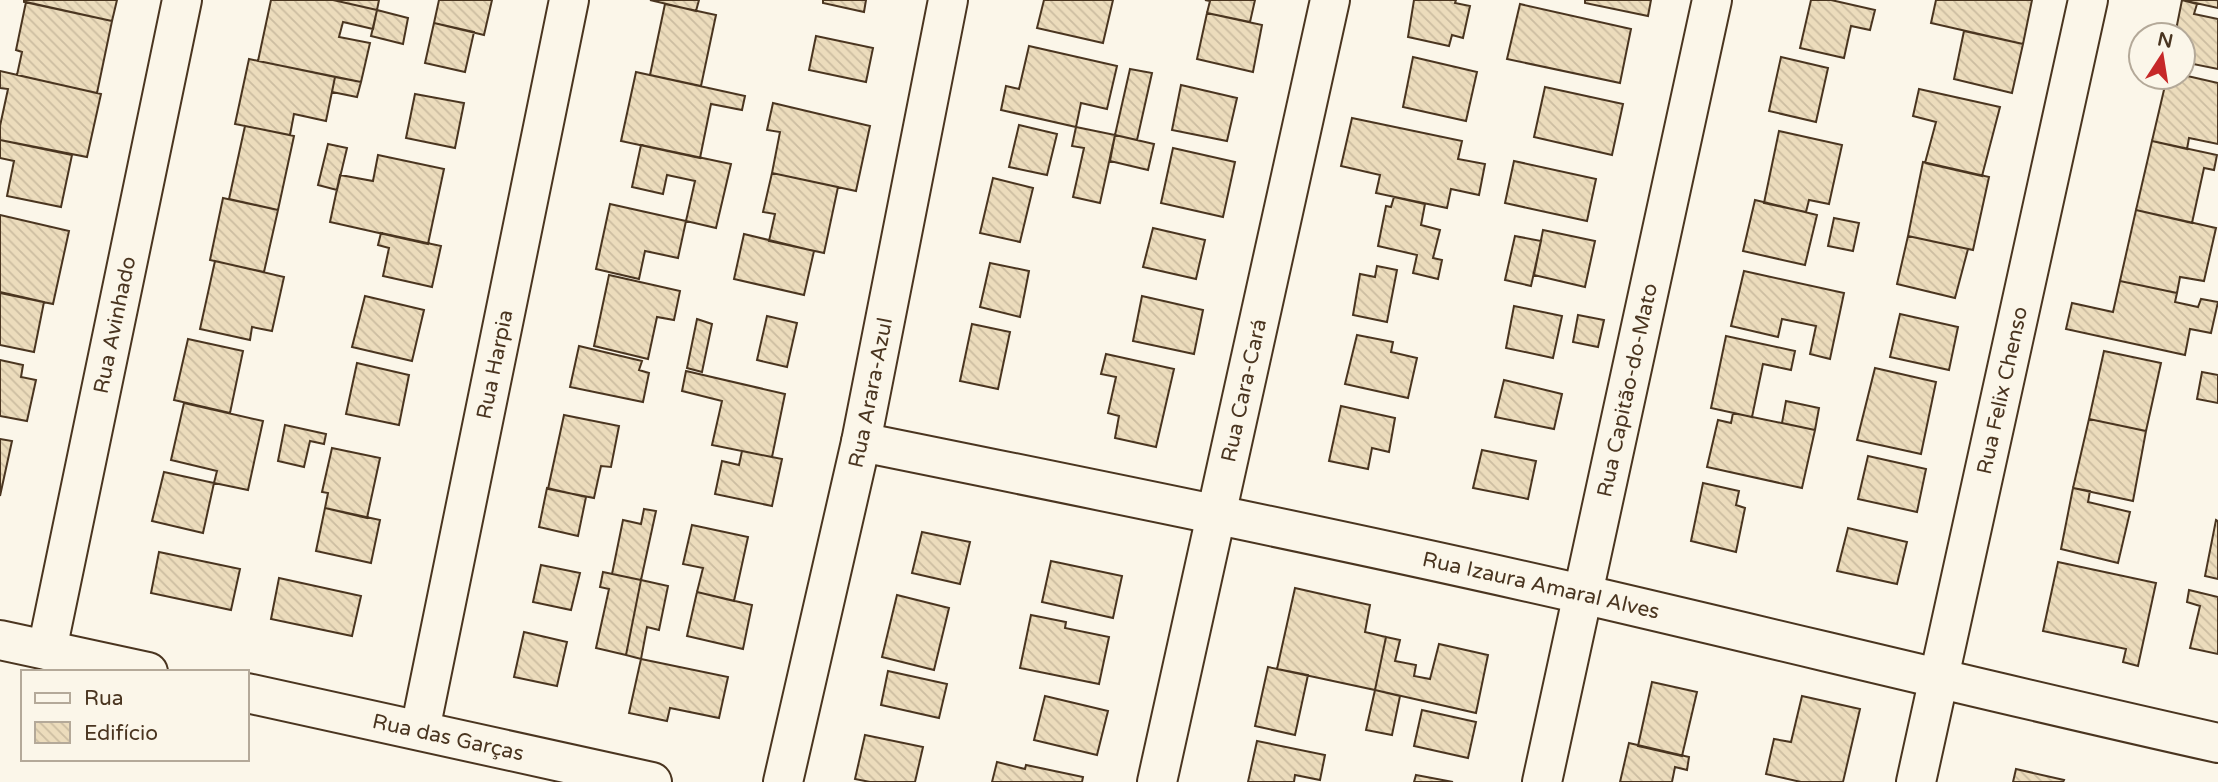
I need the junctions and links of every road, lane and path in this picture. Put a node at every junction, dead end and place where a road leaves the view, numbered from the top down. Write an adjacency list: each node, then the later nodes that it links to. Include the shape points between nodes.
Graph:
1 (182, 0): 11 (street, Rua Avinhado)
2 (569, 0): 15 (street, Rua Harpia)
3 (948, 0): 7 (street, Rua Arara-Azul)
4 (1330, 0): 8 (street, Rua Cara-Cará)
5 (1712, 0): 9 (street, Rua Capitão-do-Mato)
6 (2088, 0): 13 (street, Rua Felix Chenso)
7 (862, 442): 8 (street, Rua Izaura Amaral Alves); 18 (street, Rua Arara-Azul)
8 (1217, 514): 9 (street, Rua Izaura Amaral Alves); 19 (street, Rua Cara-Cará)
9 (1584, 595): 13 (street, Rua Izaura Amaral Alves); 20 (street, Rua Capitão-do-Mato)
10 (0, 640): 11 (street)
11 (47, 650): 12 (street)
12 (139, 670)
13 (1938, 680): 16 (street, Rua Izaura Amaral Alves); 21 (street, Rua Felix Chenso)
14 (248, 693): 15 (street, Rua das Garças)
15 (421, 730): 17 (street, Rua das Garças)
16 (2218, 743)
17 (652, 782)
18 (783, 782)
19 (1157, 782)
20 (1542, 782)
21 (1916, 782)

